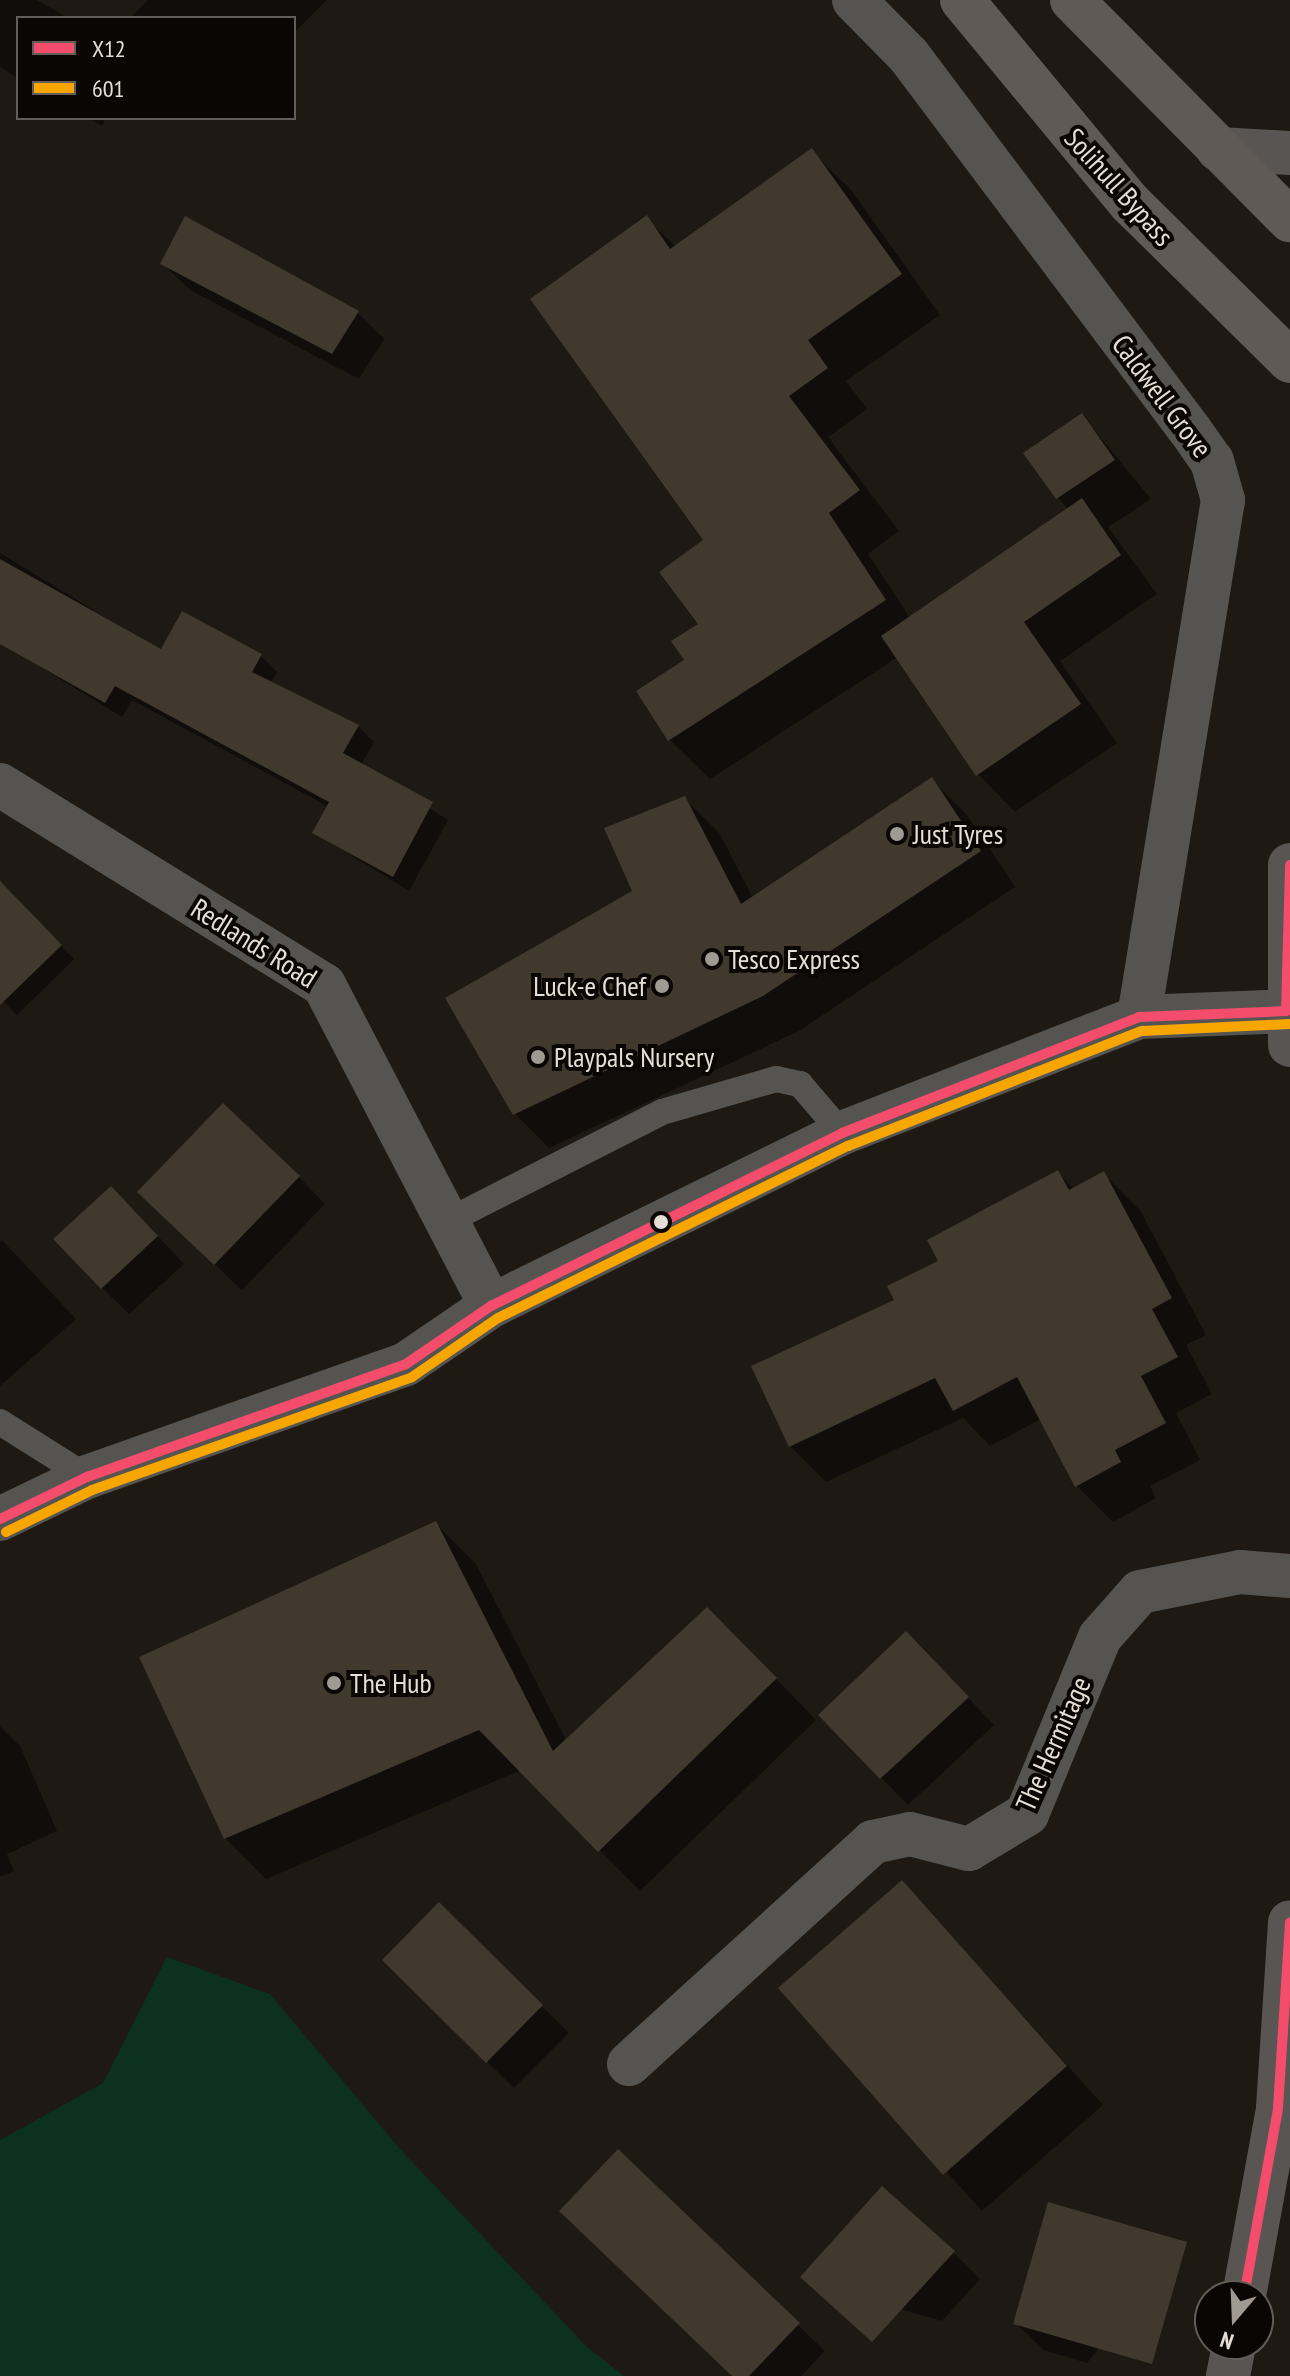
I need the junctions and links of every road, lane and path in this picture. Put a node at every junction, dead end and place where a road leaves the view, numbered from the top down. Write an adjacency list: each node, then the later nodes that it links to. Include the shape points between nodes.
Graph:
1 (854, 0): 10 (street, Caldwell Grove, via 909,56 1190,430 1212,461 1223,500)
2 (962, 0): 7 (highway, Solihull Bypass, via 1130,203)
3 (1072, 0): 4 (highway)
4 (1218, 149): 5 (main road); 6 (highway)
5 (1290, 153)
6 (1290, 220)
7 (1290, 361)
8 (0, 785): 13 (street, Redlands Road, via 324,985)
9 (1290, 865): 11 (main road)
10 (1139, 1017): 11 (street); 12 (street)
11 (1288, 1028)
12 (842, 1133): 13 (lane, via 800,1084 776,1079 662,1112); 14 (street)
13 (448, 1221): 14 (street, Redlands Road)
14 (491, 1306): 16 (street, via 406,1364)
15 (0, 1422): 16 (lane)
16 (87, 1477): 17 (street)
17 (0, 1519)
18 (1290, 1576): 21 (street, The Hermitage, via 1240,1572 1140,1592 1100,1637 1027,1814 969,1849 910,1834 873,1842)
19 (1290, 1922): 20 (main road)
20 (1287, 2025): 22 (main road, via 1278,2108)
21 (629, 2064)
22 (1247, 2280)

